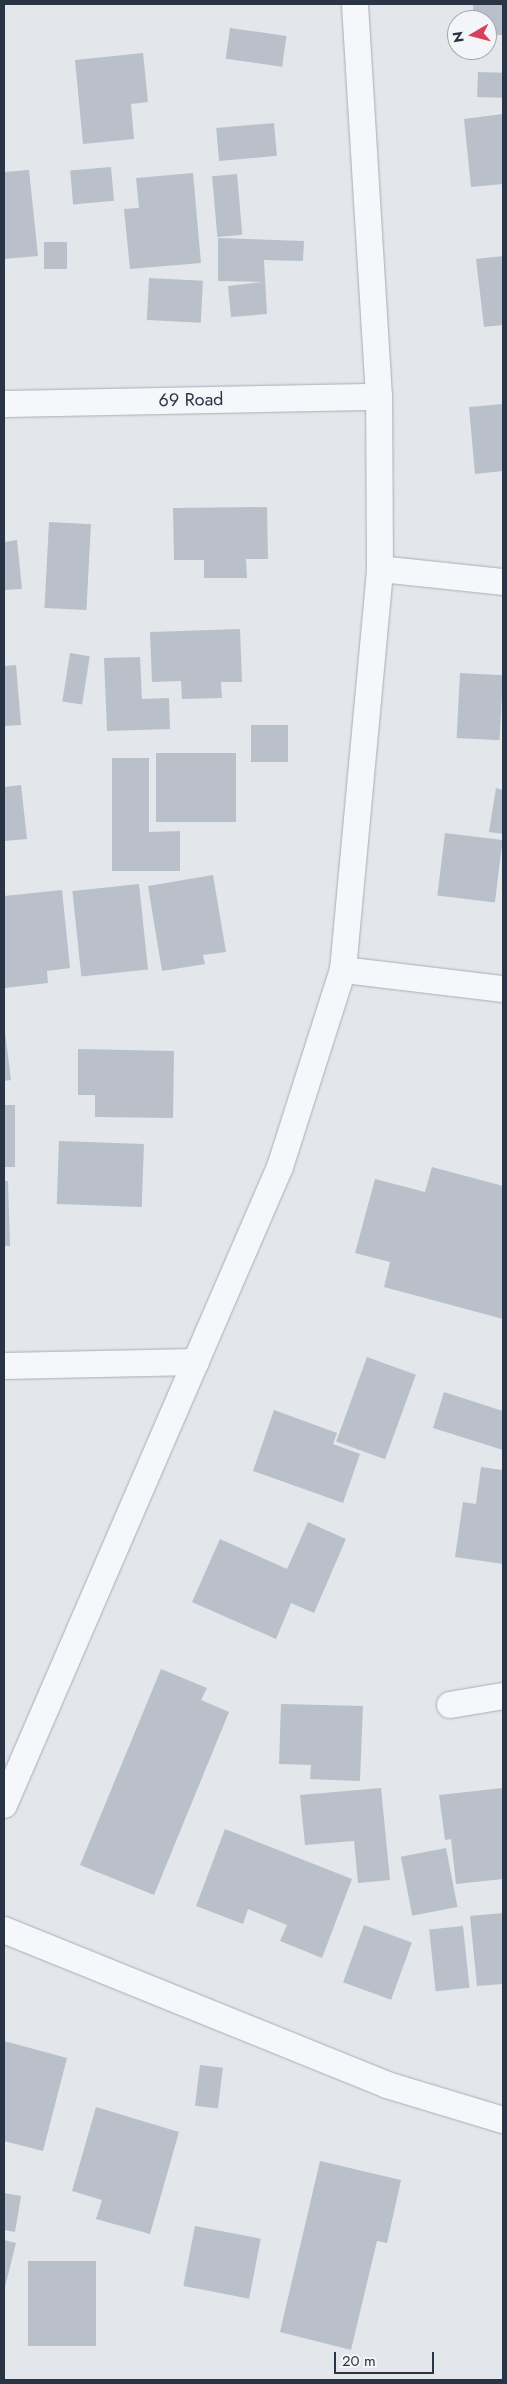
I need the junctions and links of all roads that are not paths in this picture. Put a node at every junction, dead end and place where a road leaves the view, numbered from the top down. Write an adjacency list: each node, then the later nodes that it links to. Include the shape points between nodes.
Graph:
1 (355, 4): 2 (street)
2 (379, 397): 3 (street, 69 Road); 4 (street)
3 (4, 404)
4 (380, 569): 5 (street); 6 (street)
5 (503, 582)
6 (343, 970): 7 (street); 8 (street, via 280,1166)
7 (503, 989)
8 (196, 1362): 9 (street); 12 (street)
9 (4, 1366)
10 (503, 1696): 11 (street)
11 (450, 1705)
12 (4, 1805)
13 (4, 1930): 14 (street, via 387,2085)
14 (503, 2120)

